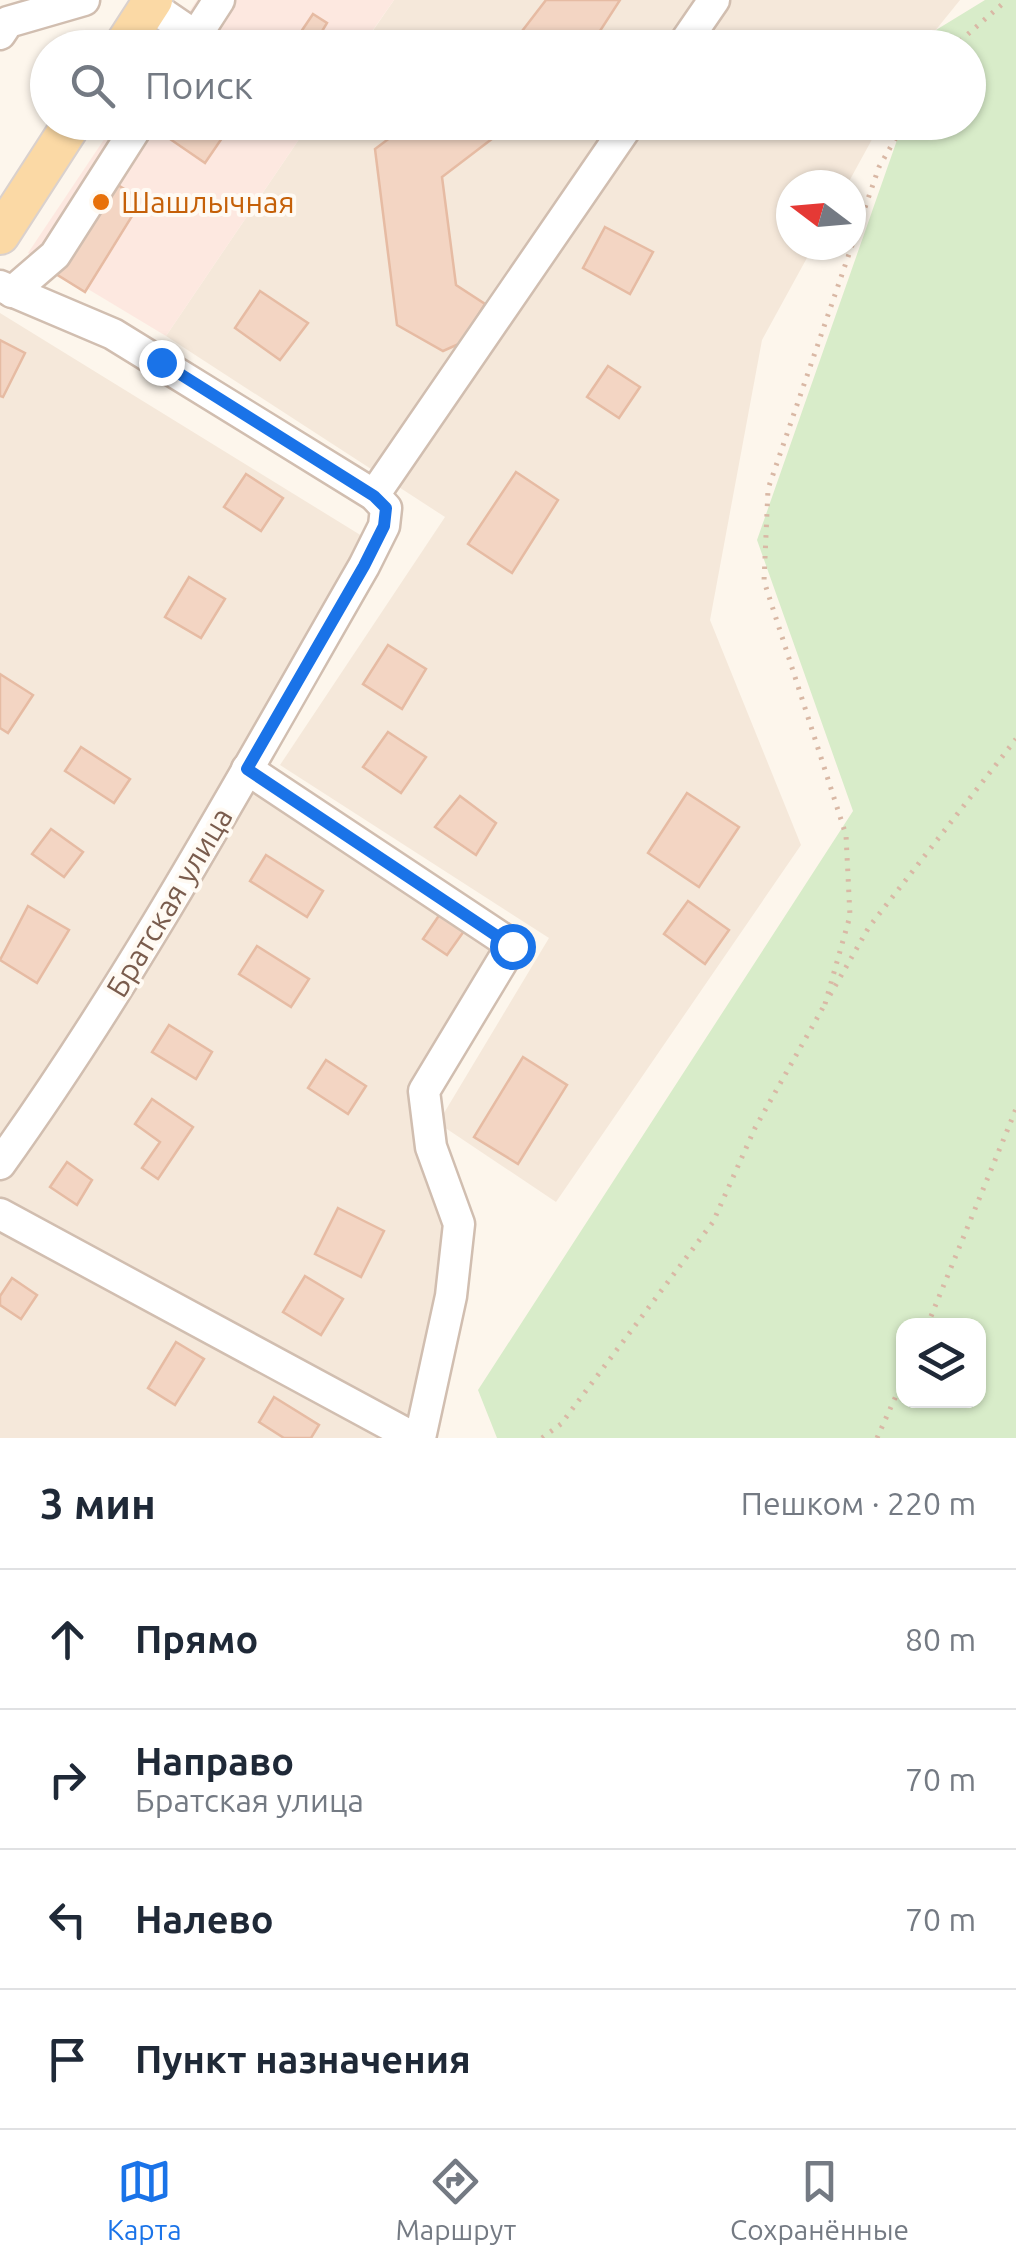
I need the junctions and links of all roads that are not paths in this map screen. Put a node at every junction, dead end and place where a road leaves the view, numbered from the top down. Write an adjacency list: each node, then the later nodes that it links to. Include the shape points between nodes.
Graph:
1 (84, 0): 9 (street, via 8,22)
2 (219, 0): 7 (street)
3 (714, 0): 8 (street)
4 (151, 2): 5 (main road); 6 (street)
5 (133, 30)
6 (183, 30)
7 (205, 30)
8 (693, 30)
9 (0, 34)
10 (61, 140): 13 (main road)
11 (128, 140): 14 (street, via 55,254)
12 (618, 140): 15 (street)
13 (0, 234)
14 (6, 289): 15 (street, via 113,334)
15 (374, 496): 16 (street, Братская улица, via 386,508 384,526)
16 (247, 769): 17 (street, Братская улица, via 73,1062); 19 (street, via 512,946 424,1091 431,1147 458,1224 450,1296)
17 (0, 1164)
18 (0, 1214): 19 (street)
19 (417, 1438)

